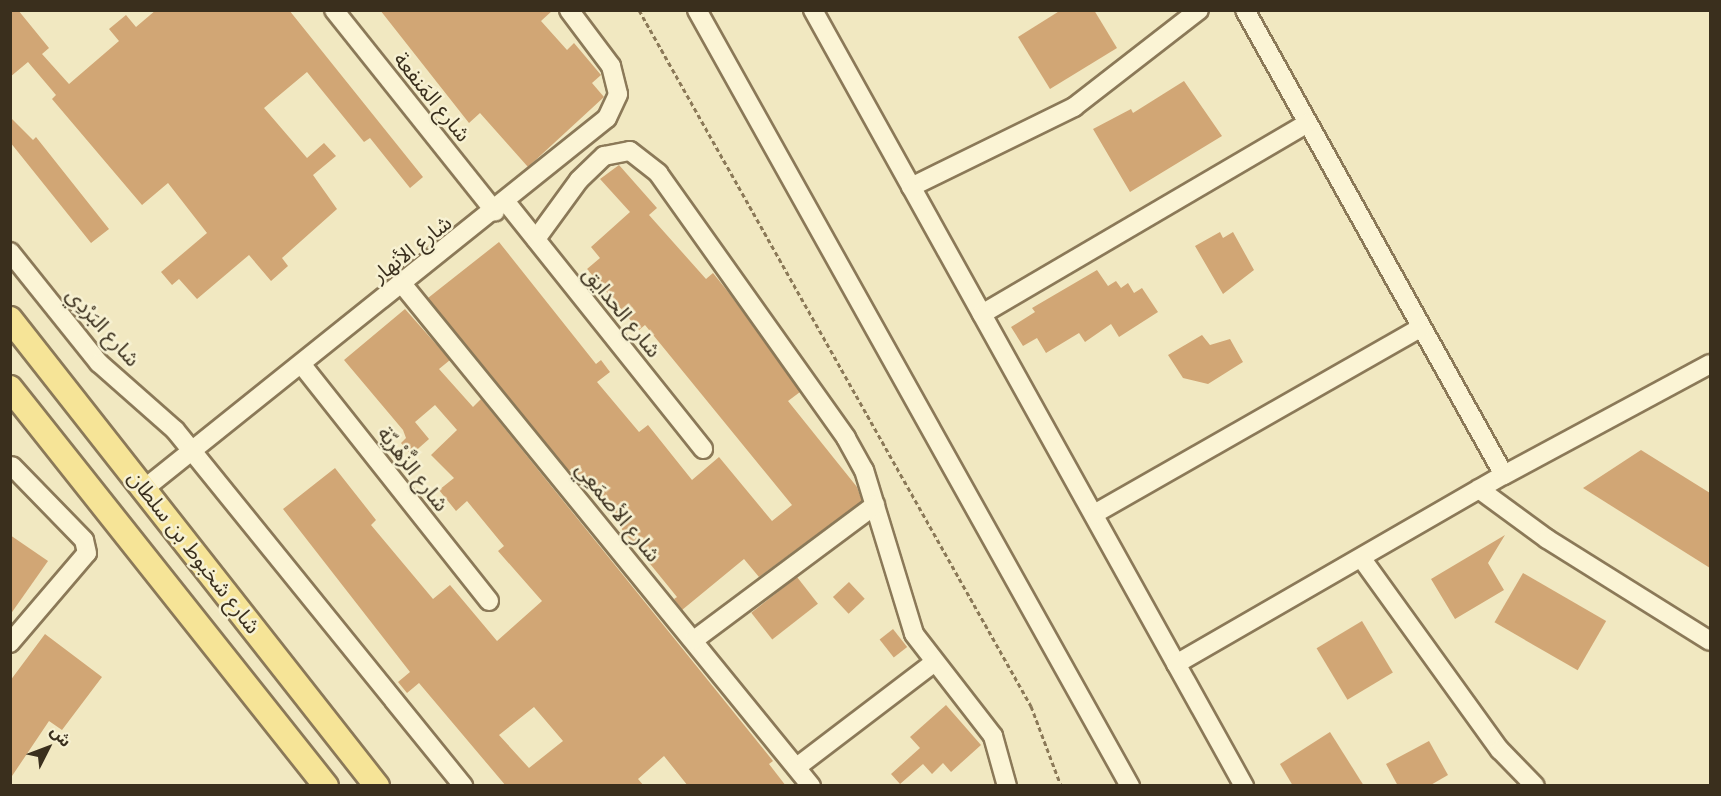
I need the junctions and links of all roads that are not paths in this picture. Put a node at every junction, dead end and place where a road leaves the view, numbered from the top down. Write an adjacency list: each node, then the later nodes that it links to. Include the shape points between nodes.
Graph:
1 (334, 10): 9 (street, شارع المَنفعة)
2 (568, 10): 9 (street, شارع الأنهار, via 611,66 618,94 614,106 597,128)
3 (697, 10): 40 (street)
4 (813, 10): 8 (street)
5 (1199, 10): 8 (street, via 1074,107)
6 (1245, 10): 7 (street)
7 (1307, 123): 13 (street); 15 (street)
8 (911, 187): 13 (street)
9 (500, 207): 10 (street, شارع الحدايق); 12 (street, شارع الأنهار)
10 (536, 239): 19 (street, شارع الحدايق); 25 (street, via 579,180 603,156 630,151 646,161 846,438)
11 (10, 252): 20 (street, شارع البَرْدِي, via 92,355 163,417)
12 (403, 285): 17 (street, شارع الأنهار); 29 (street, شارع الأصمَعِي)
13 (982, 314): 26 (street)
14 (10, 319): 23 (main road, شارع شخبوط بن سلطان)
15 (1420, 328): 22 (street); 26 (street)
16 (1710, 364): 22 (street)
17 (302, 365): 20 (street, شارع الأنهار); 28 (street, شارع الزَّهْريّة)
18 (10, 388): 35 (main road, شارع شخبوط بن سلطان)
19 (703, 449)
20 (193, 451): 23 (street, شارع الأنهار); 37 (street, شارع البَرْدِي)
21 (12, 466): 31 (street, via 84,540 87,553)
22 (1504, 475): 24 (street)
23 (144, 489): 36 (main road, شارع شخبوط بن سلطان)
24 (1479, 489): 27 (street); 30 (street, via 1547,538)
25 (875, 505): 29 (street); 32 (street, via 903,608)
26 (1094, 514): 33 (street)
27 (1362, 559): 33 (street); 42 (street, via 1500,750)
28 (489, 601)
29 (694, 640): 34 (street, شارع الأصمَعِي)
30 (1710, 641)
31 (10, 643)
32 (934, 662): 34 (street); 39 (street, via 987,727 1002,760)
33 (1176, 663): 41 (street)
34 (797, 767): 38 (street, شارع الأصمَعِي)
35 (326, 786)
36 (377, 786)
37 (463, 786)
38 (811, 786)
39 (1007, 786)
40 (1130, 786)
41 (1244, 786)
42 (1535, 786)

